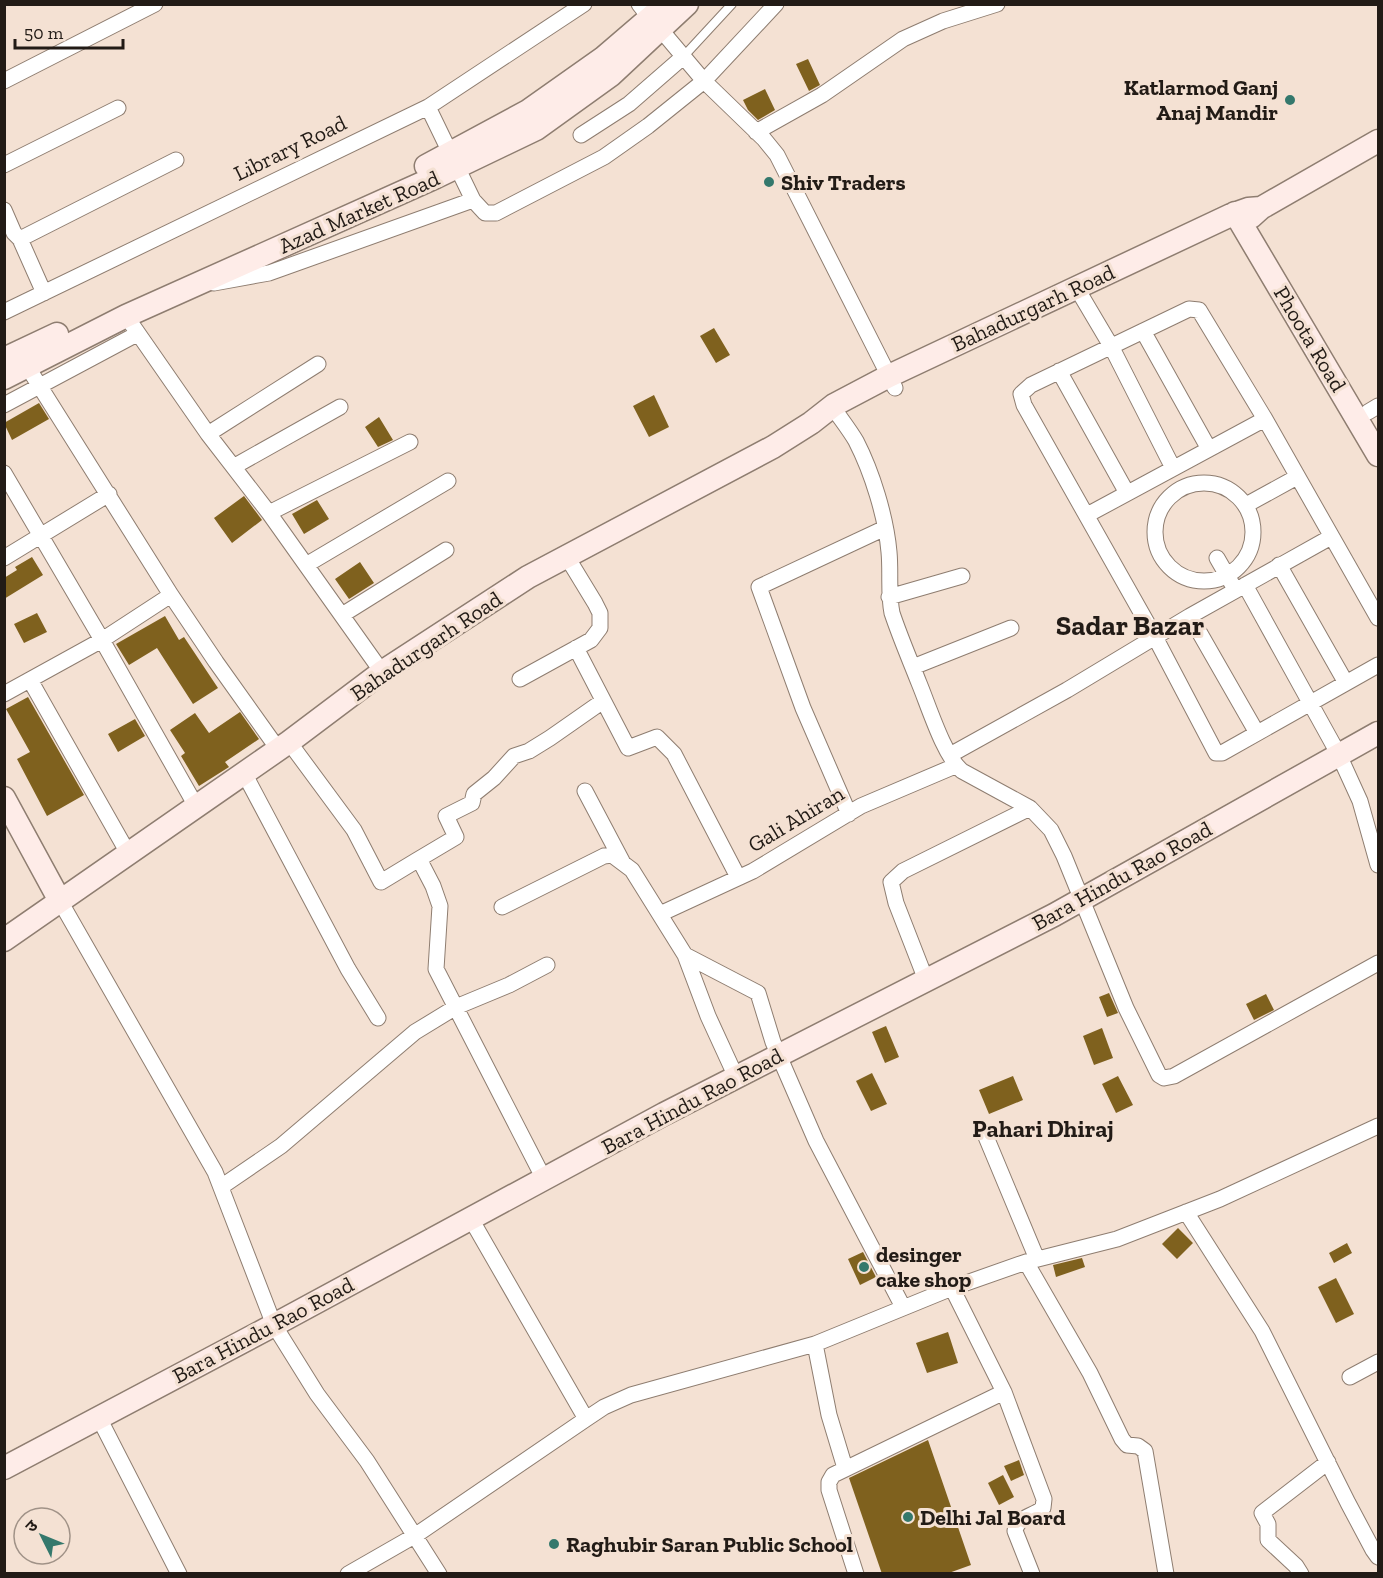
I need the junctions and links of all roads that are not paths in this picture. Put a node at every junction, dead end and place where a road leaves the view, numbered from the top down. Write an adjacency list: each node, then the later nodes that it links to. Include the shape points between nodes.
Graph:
1 (155, 4): 9 (street)
2 (584, 4): 11 (street, Library Road)
3 (687, 4): 7 (street, Azad Market Road)
4 (732, 4): 8 (lane)
5 (776, 4): 10 (street)
6 (997, 4): 13 (street, via 932,25 903,39 822,95)
7 (654, 14): 8 (street); 17 (street, Azad Market Road, via 611,75 536,129)
8 (683, 57): 10 (street); 14 (street, via 629,104)
9 (4, 81)
10 (704, 81): 13 (street); 19 (street, via 648,126 574,175 492,214 485,213)
11 (428, 107): 17 (street); 24 (street, Library Road)
12 (118, 108): 18 (street)
13 (756, 132): 35 (street, via 777,155)
14 (581, 135)
15 (1378, 141): 21 (street, Bahadurgarh Road)
16 (176, 160): 22 (street)
17 (454, 160): 19 (street); 23 (street, Azad Market Road); 30 (street, Azad Market Road)
18 (4, 165)
19 (473, 200): 23 (street, via 269,273)
20 (4, 210): 22 (street)
21 (1247, 214): 25 (street, Bahadurgarh Road); 35 (street, Bahadurgarh Road); 40 (street, Phoota Road); 45 (street, Phoota Road)
22 (20, 239): 24 (street)
23 (199, 284): 27 (street, Azad Market Road)
24 (44, 293): 26 (street, Library Road)
25 (1082, 297): 29 (street); 35 (street, Bahadurgarh Road)
26 (4, 312)
27 (131, 325): 32 (street, Azad Market Road); 36 (street); 42 (street)
28 (1143, 331): 29 (street); 41 (street, via 1190,309 1199,310); 44 (street)
29 (1111, 346): 33 (street); 47 (street)
30 (4, 359)
31 (318, 364): 42 (street)
32 (27, 366): 34 (street, Azad Market Road); 36 (street)
33 (1059, 371): 52 (street); 56 (street, via 1021,394)
34 (4, 378)
35 (892, 382): 39 (street, Bahadurgarh Road)
36 (40, 386): 37 (street); 53 (street)
37 (4, 405)
38 (340, 407): 46 (street)
39 (835, 411): 57 (street, via 867,467); 61 (street, Bahadurgarh Road)
40 (1375, 416)
41 (1265, 419): 44 (street); 49 (street)
42 (208, 434): 46 (street)
43 (410, 442): 55 (street)
44 (1209, 449): 47 (street)
45 (1378, 455)
46 (235, 466): 55 (street)
47 (1172, 469): 51 (street); 52 (street)
48 (4, 473): 58 (street)
49 (1297, 477): 54 (street); 59 (street)
50 (448, 481): 64 (street)
51 (1181, 488): 54 (street, via 1197,482 1214,483 1230,489); 66 (street, via 1159,512 1156,545 1163,560 1188,579 1204,581)
52 (1127, 493): 56 (street)
53 (109, 494): 58 (street); 69 (street)
54 (1246, 505): 66 (street, via 1254,530 1252,546 1245,560)
55 (269, 513): 64 (street)
56 (1087, 515): 75 (street)
57 (885, 528): 70 (street); 97 (street, via 759,587 803,708)
58 (41, 537): 62 (street); 76 (street)
59 (1331, 537): 65 (street, Gali Ahiran); 73 (street)
60 (446, 550): 71 (street)
61 (567, 557): 77 (street, via 596,603 602,621 597,635); 80 (street, Bahadurgarh Road, via 528,577)
62 (4, 558)
63 (1217, 558): 66 (street)
64 (306, 565): 71 (street)
65 (1279, 566): 68 (street, Gali Ahiran); 83 (street)
66 (1227, 575): 68 (street)
67 (962, 576): 70 (street)
68 (1240, 587): 72 (street, Gali Ahiran); 86 (street)
69 (171, 594): 76 (street); 89 (street, via 216,662)
70 (889, 597): 79 (street)
71 (342, 615): 80 (street)
72 (1190, 616): 75 (street, Gali Ahiran); 87 (street)
73 (1378, 618)
74 (1011, 628): 79 (street)
75 (1155, 637): 87 (street, via 1216,753); 91 (street, Gali Ahiran)
76 (102, 640): 81 (street); 95 (street)
77 (576, 648): 82 (street); 85 (street)
78 (1378, 665): 83 (street)
79 (913, 668): 91 (street)
80 (382, 672): 89 (street, Bahadurgarh Road)
81 (30, 680): 84 (street); 98 (street)
82 (520, 680)
83 (1346, 683): 86 (street)
84 (4, 694)
85 (603, 701): 99 (street, via 536,746 514,756 474,794 472,803 446,816 456,837); 102 (street, via 628,748 657,737 674,754)
86 (1311, 703): 87 (street); 90 (street)
87 (1257, 733)
88 (1378, 733): 90 (street, Bara Hindu Rao Road)
89 (283, 746): 92 (street, Bahadurgarh Road); 99 (street, via 354,830 381,882)
90 (1340, 755): 101 (street, via 1360,801); 103 (street, Bara Hindu Rao Road)
91 (953, 760): 96 (street, via 973,777); 97 (street, Gali Ahiran)
92 (244, 773): 95 (street, Bahadurgarh Road); 113 (street)
93 (585, 791): 100 (street)
94 (4, 798): 104 (street)
95 (196, 806): 98 (street, Bahadurgarh Road)
96 (1030, 808): 103 (street, via 1051,830); 111 (street, via 903,871 891,882)
97 (849, 814): 102 (street, Gali Ahiran)
98 (128, 853): 104 (street, Bahadurgarh Road)
99 (419, 859): 112 (street, via 440,906 436,969)
100 (622, 861): 105 (street, via 612,855 604,856); 106 (street)
101 (1378, 865)
102 (738, 877): 106 (street, Gali Ahiran)
103 (1081, 900): 109 (street, via 1126,1008 1155,1069 1164,1078 1174,1077); 111 (street, Bara Hindu Rao Road)
104 (60, 901): 107 (street, Bahadurgarh Road); 119 (street)
105 (502, 907)
106 (660, 914): 108 (street)
107 (4, 940)
108 (685, 955): 114 (street, via 758,993); 115 (street)
109 (1378, 963)
110 (547, 965): 112 (street)
111 (926, 980): 114 (street, Bara Hindu Rao Road)
112 (456, 1007): 118 (street); 119 (street, via 415,1032 281,1146)
113 (378, 1018)
114 (779, 1055): 115 (street, Bara Hindu Rao Road); 124 (street, via 816,1141)
115 (736, 1077): 118 (street, Bara Hindu Rao Road)
116 (1378, 1126): 120 (street)
117 (984, 1132): 122 (street)
118 (544, 1179): 121 (street, Bara Hindu Rao Road)
119 (221, 1187): 125 (street)
120 (1186, 1212): 122 (street, via 1117,1239); 132 (street, via 1262,1331)
121 (471, 1219): 125 (street, Bara Hindu Rao Road); 131 (street)
122 (1032, 1260): 123 (street); 142 (street, via 1122,1440 1145,1451)
123 (952, 1287): 124 (street); 129 (street)
124 (903, 1307): 126 (street)
125 (274, 1325): 130 (street, Bara Hindu Rao Road); 135 (street, via 317,1394)
126 (815, 1344): 131 (street, via 631,1395); 134 (street, via 829,1415)
127 (1378, 1362): 128 (street)
128 (1350, 1377)
129 (1004, 1392): 134 (street); 141 (street, via 1044,1499 1043,1508 1021,1520 1015,1531)
130 (99, 1418): 133 (street, Bara Hindu Rao Road); 137 (street)
131 (586, 1419): 135 (street)
132 (1328, 1462): 136 (street); 143 (street, via 1262,1513 1268,1524 1268,1540)
133 (4, 1468)
134 (845, 1468): 140 (street, via 833,1475 829,1490)
135 (416, 1535): 138 (street); 139 (street)
136 (1378, 1557)
137 (179, 1574)
138 (348, 1574)
139 (439, 1574)
140 (856, 1574)
141 (1032, 1574)
142 (1166, 1574)
143 (1301, 1574)

